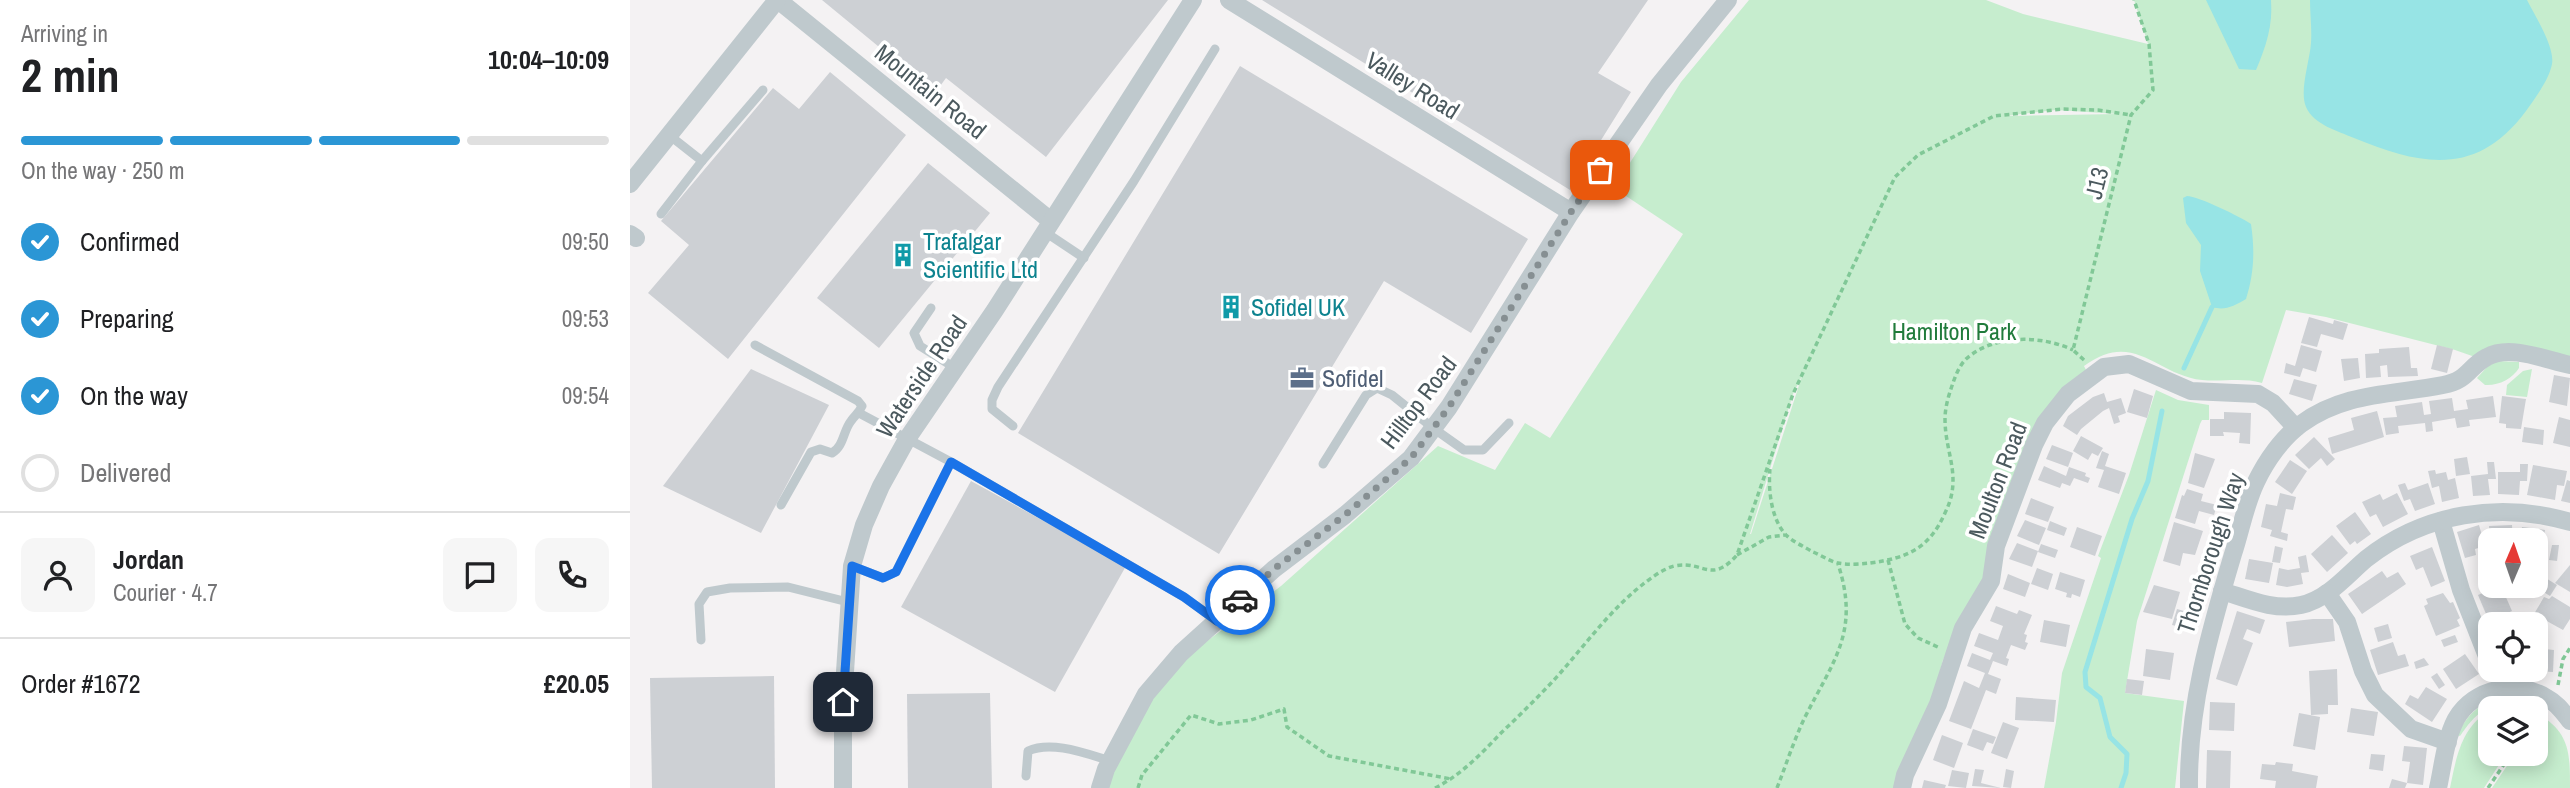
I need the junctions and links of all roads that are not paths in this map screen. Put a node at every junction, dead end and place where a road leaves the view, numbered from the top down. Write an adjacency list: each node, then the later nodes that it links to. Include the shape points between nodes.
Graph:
1 (778, 0): 7 (street); 12 (street, Mountain Road)
2 (1193, 0): 12 (street, Waterside Road)
3 (1229, 0): 10 (street, Valley Road)
4 (1728, 0): 10 (street, Hilltop Road, via 1659,85)
5 (1215, 49): 13 (lane)
6 (763, 90): 8 (lane)
7 (669, 135): 8 (lane); 9 (street)
8 (702, 161): 11 (lane)
9 (630, 184)
10 (1571, 212): 21 (street, Hilltop Road)
11 (661, 214)
12 (1048, 226): 13 (lane); 17 (street, Waterside Road)
13 (1084, 258): 20 (lane, via 992,400 992,409)
14 (931, 308): 17 (lane, via 914,333 920,346)
15 (754, 345): 18 (lane, via 858,401 862,406)
16 (2570, 365): 22 (street, Thornborough Way, via 2512,353 2493,355 2457,382 2350,399)
17 (955, 368): 23 (street, Waterside Road)
18 (859, 413): 23 (lane); 26 (lane, via 850,421 838,450 811,452)
19 (1509, 423): 21 (lane, via 1483,450 1464,450)
20 (1013, 426)
21 (1433, 428): 25 (lane, via 1377,388 1366,395); 33 (street, Hilltop Road, via 1411,458)
22 (2296, 428): 30 (street, Thornborough Way, via 2257,480); 44 (street, Moulton Road, via 2269,400 2254,393 2190,391 2129,364 2109,365 2094,373 2062,400 2040,430 1998,540 1991,581 1969,615)
23 (907, 439): 24 (lane); 29 (street, Waterside Road, via 864,525)
24 (951, 462): 29 (lane, via 896,572 883,578); 33 (lane, via 1184,597)
25 (1323, 464)
26 (781, 505)
27 (2441, 520): 28 (street, via 2500,512); 31 (street, via 2384,547); 34 (street)
28 (2570, 522)
29 (852, 566): 32 (street, Waterside Road)
30 (2222, 591): 31 (street, via 2281,607 2306,604); 45 (street, Thornborough Way, via 2200,670)
31 (2327, 593): 39 (street, via 2347,622 2375,695 2411,729)
32 (848, 602): 35 (lane, via 788,587 707,592 699,604); 42 (street, Waterside Road)
33 (1217, 621): 40 (street, Hilltop Road, via 1146,694)
34 (2478, 633)
35 (701, 640)
36 (2497, 682): 37 (street)
37 (2500, 689): 38 (street, via 2542,694); 39 (street, via 2469,704 2457,718)
38 (2570, 721)
39 (2448, 742): 46 (street)
40 (1111, 761): 41 (lane, via 1077,751 1037,747 1028,751); 43 (street, Hilltop Road)
41 (1026, 776)
42 (843, 788)
43 (1100, 788)
44 (1902, 788)
45 (2189, 788)
46 (2438, 788)

